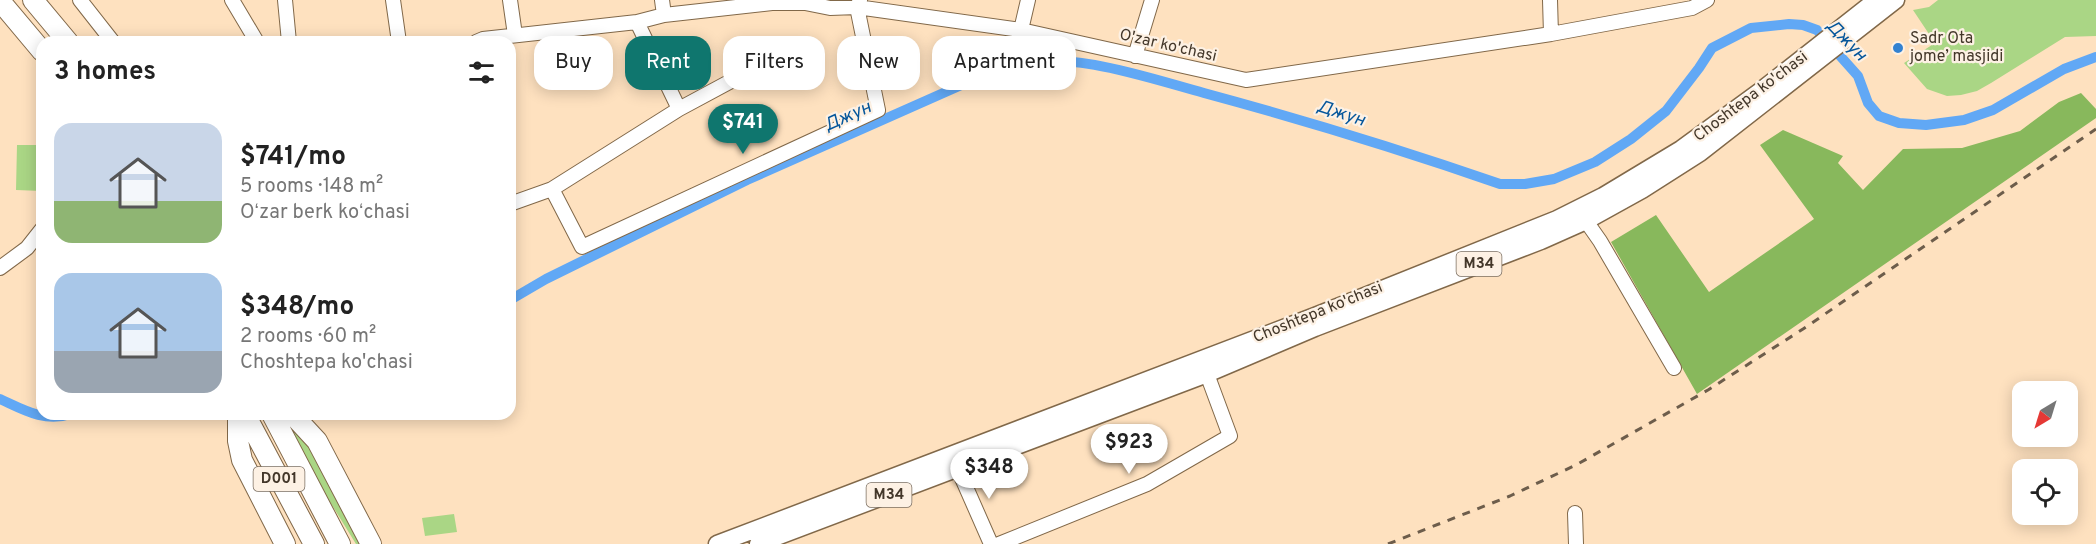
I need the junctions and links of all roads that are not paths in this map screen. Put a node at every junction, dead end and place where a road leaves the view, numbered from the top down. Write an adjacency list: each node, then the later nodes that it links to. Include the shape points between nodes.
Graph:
1 (33, 0): 22 (highway)
2 (80, 0): 23 (street)
3 (232, 0): 24 (street)
4 (285, 0): 25 (street)
5 (393, 0): 26 (street)
6 (510, 0): 21 (street)
7 (662, 0): 16 (street)
8 (1028, 0): 19 (street)
9 (1152, 0): 29 (street)
10 (1550, 0): 20 (street)
11 (1707, 0): 20 (street, O'zar ko'chasi, via 1692,8)
12 (1896, 0): 17 (main road, Choshtepa ko'chasi / M34)
13 (0, 1): 28 (highway)
14 (1869, 2): 17 (main road, Choshtepa ko'chasi / M34)
15 (858, 4): 16 (street, O'zar ko'chasi, via 830,8 772,3); 19 (street, O'zar ko'chasi); 33 (street, via 878,110 582,247)
16 (664, 15): 18 (street, O'zar ko'chasi)
17 (1859, 21): 30 (main road, Choshtepa ko'chasi / M34)
18 (637, 22): 21 (street, O'zar ko'chasi); 32 (street)
19 (1021, 30): 29 (street, O'zar ko'chasi)
20 (1551, 34): 29 (street, O'zar ko'chasi, via 1246,80)
21 (515, 35): 27 (street, O'zar ko'chasi)
22 (63, 36)
23 (108, 36)
24 (253, 36)
25 (288, 36)
26 (398, 36)
27 (507, 36)
28 (36, 44)
29 (1135, 56)
30 (1799, 69): 35 (main road, Choshtepa ko'chasi / M34, via 1732,129 1669,174); 40 (main road, Choshtepa ko'chasi / M34, via 1681,149 1567,214)
31 (723, 85): 32 (street)
32 (679, 109): 33 (street)
33 (552, 189): 34 (street)
34 (516, 202)
35 (1586, 221): 38 (street); 39 (main road, Choshtepa ko'chasi / M34)
36 (36, 237): 37 (street)
37 (0, 268)
38 (1674, 368)
39 (1207, 374): 40 (main road, Choshtepa ko'chasi / M34); 54 (street, via 1230,436 1147,484)
40 (1124, 397): 45 (main road, Choshtepa ko'chasi / M34); 51 (main road, Choshtepa ko'chasi / M34)
41 (238, 420): 47 (highway, via 242,460)
42 (248, 420): 48 (highway, D001)
43 (275, 420): 49 (highway, D001)
44 (298, 420): 50 (highway, via 317,441)
45 (958, 469): 52 (main road, Choshtepa ko'chasi / M34); 53 (street)
46 (1575, 513): 55 (street)
47 (285, 544)
48 (314, 544)
49 (340, 544)
50 (371, 544)
51 (717, 544)
52 (758, 544)
53 (991, 544)
54 (999, 544)
55 (1576, 544)

